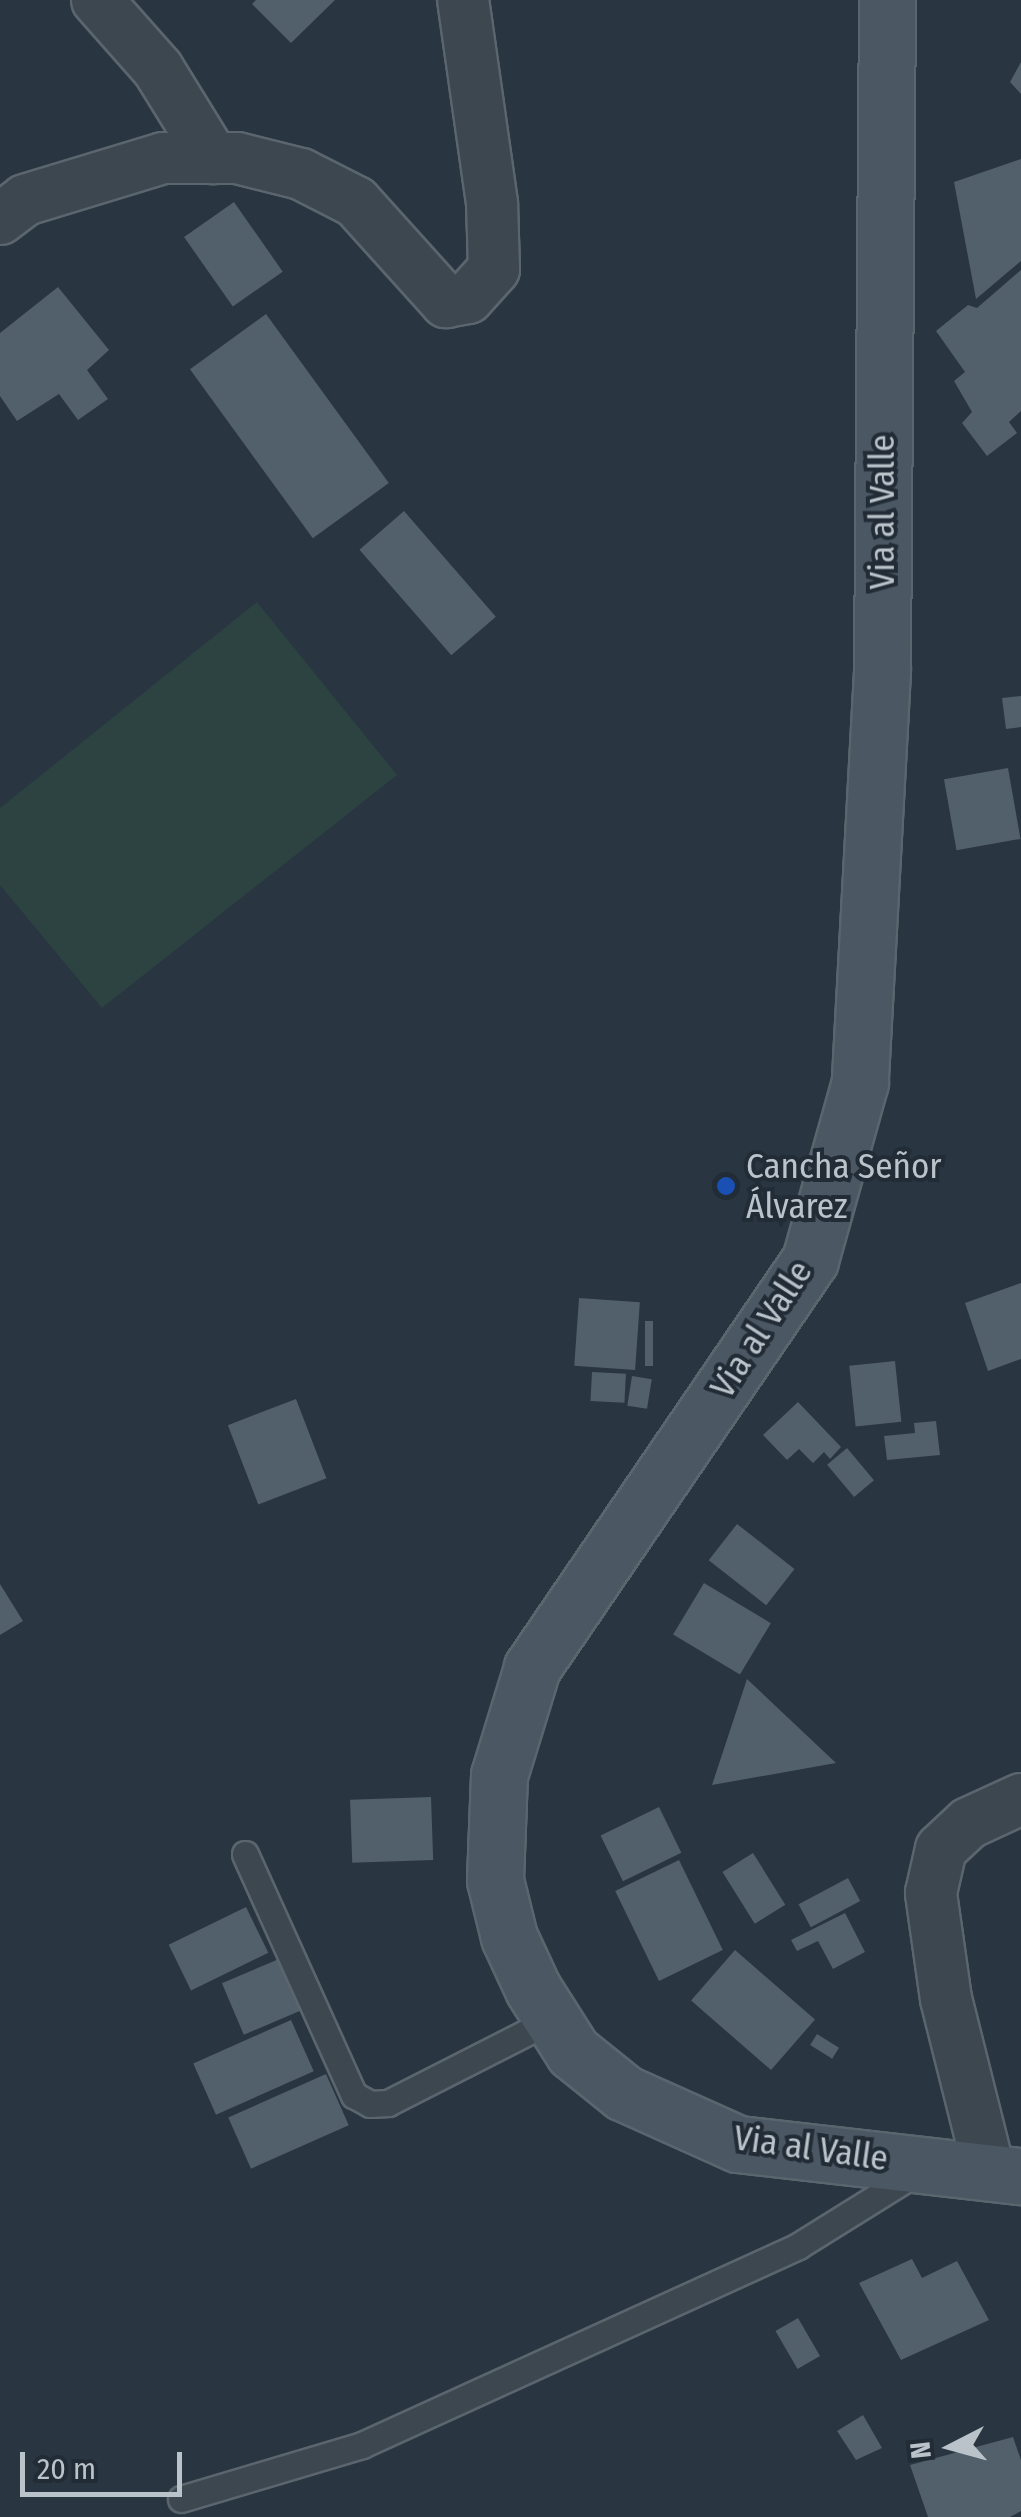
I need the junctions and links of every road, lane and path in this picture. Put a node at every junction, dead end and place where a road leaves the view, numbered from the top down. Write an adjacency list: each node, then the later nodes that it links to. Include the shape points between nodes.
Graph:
1 (97, 0): 4 (street, via 158,69)
2 (463, 0): 4 (street, via 492,203 494,269 468,298 446,302 356,202 301,174)
3 (887, 0): 8 (main road, Via al Valle, via 882,671 860,1082 810,1260 532,1668 499,1775 495,1880 509,1937)
4 (213, 158): 5 (street, via 164,158 25,200)
5 (0, 219)
6 (1021, 1799): 10 (street, via 969,1823 941,1849 931,1893 946,1999)
7 (244, 1854): 8 (lane, via 354,2096 388,2103)
8 (553, 2020): 9 (main road, Via al Valle, via 573,2052 624,2094 738,2144)
9 (930, 2164): 10 (main road, Via al Valle); 11 (lane, via 798,2246 362,2445)
10 (1005, 2173)
11 (181, 2498)

